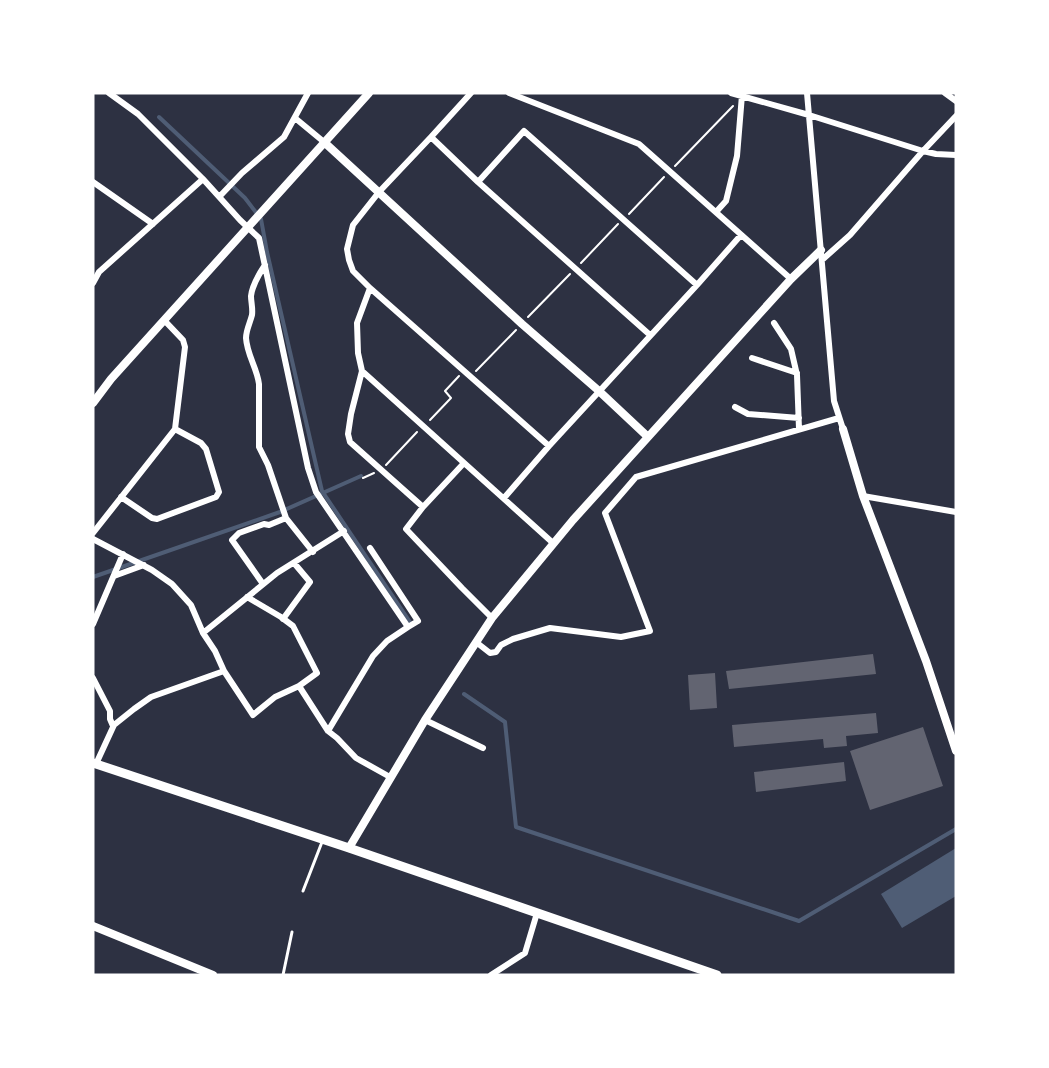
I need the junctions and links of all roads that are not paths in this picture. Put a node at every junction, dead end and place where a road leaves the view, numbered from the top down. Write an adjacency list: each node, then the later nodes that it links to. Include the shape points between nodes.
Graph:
1 (109, 93): 18 (street, via 138,114)
2 (308, 93): 13 (street)
3 (369, 93): 15 (street)
4 (471, 93): 14 (street)
5 (509, 93): 23 (street, via 639,144)
6 (732, 93): 9 (street)
7 (807, 93): 11 (street)
8 (945, 93): 10 (street)
9 (742, 95): 11 (street); 23 (street, via 737,156 726,201)
10 (956, 101)
11 (809, 115): 16 (street); 27 (street)
12 (956, 116): 16 (street)
13 (295, 118): 15 (street); 22 (street, via 284,137)
14 (431, 137): 20 (street); 21 (street)
15 (324, 142): 21 (street); 25 (street)
16 (923, 151): 17 (street); 28 (street, via 850,235)
17 (956, 155)
18 (203, 178): 22 (street); 24 (street)
19 (93, 182): 24 (street)
20 (478, 182): 33 (street, via 524,131); 37 (street)
21 (379, 192): 34 (street, via 353,225 347,249 353,271); 41 (street)
22 (219, 196): 25 (street)
23 (716, 212): 26 (street)
24 (153, 224): 30 (street)
25 (248, 227): 29 (street, via 259,238); 35 (street)
26 (741, 235): 31 (street); 33 (street)
27 (821, 250): 28 (street); 31 (street)
28 (822, 260): 45 (street, via 834,401)
29 (265, 265): 57 (street, via 251,295 252,313 246,337 258,374 259,447); 58 (street, via 308,468 316,492)
30 (96, 270): 32 (street)
31 (791, 279): 49 (street)
32 (93, 283)
33 (697, 285): 37 (street)
34 (370, 288): 39 (street, via 357,323); 50 (street)
35 (165, 320): 42 (street); 46 (street, via 183,340 185,348)
36 (774, 323): 40 (street, via 791,349)
37 (651, 335): 41 (street)
38 (752, 358): 40 (street)
39 (362, 371): 51 (street); 55 (street, via 351,414 350,442)
40 (797, 373): 44 (street)
41 (599, 392): 49 (street); 50 (street)
42 (94, 400)
43 (735, 407): 44 (street, via 748,414)
44 (799, 418): 47 (street)
45 (839, 418): 47 (street); 48 (street)
46 (174, 429): 53 (street); 53 (street, via 206,448 219,492 216,497 157,519)
47 (799, 429): 77 (street, via 636,477 605,513 650,631 621,637 550,628 513,639 490,653)
48 (843, 429): 52 (street)
49 (648, 437): 61 (street)
50 (549, 446): 54 (street)
51 (464, 463): 54 (street); 55 (street)
52 (863, 496): 56 (street); 85 (street)
53 (121, 497): 59 (street)
54 (504, 498): 61 (street)
55 (423, 507): 72 (street, via 406,529)
56 (956, 512)
57 (286, 518): 63 (street); 70 (street, via 239,533 232,540)
58 (344, 531): 63 (street); 66 (street)
59 (93, 533)
60 (93, 538): 64 (street)
61 (553, 543): 72 (street)
62 (370, 548): 65 (street)
63 (313, 552): 67 (street)
64 (123, 554): 68 (street); 69 (street)
65 (374, 557): 66 (street); 75 (street, via 418,621)
66 (365, 562): 75 (street)
67 (294, 563): 70 (street); 73 (street, via 310,582)
68 (144, 566): 69 (street); 76 (street, via 172,584 191,605)
69 (113, 576): 74 (street)
70 (263, 584): 71 (street)
71 (247, 597): 73 (street); 76 (street)
72 (492, 618): 77 (street)
73 (284, 619): 80 (street, via 293,626 315,668 316,673)
74 (93, 624)
75 (411, 625): 83 (street, via 373,656)
76 (204, 633): 78 (street)
77 (476, 642): 81 (street)
78 (224, 671): 80 (street, via 253,715 274,697); 82 (street, via 152,697)
79 (93, 678): 82 (street)
80 (298, 686): 83 (street)
81 (425, 720): 84 (street); 87 (street)
82 (113, 726): 86 (street)
83 (328, 731): 87 (street, via 356,758)
84 (483, 748)
85 (956, 751)
86 (94, 763): 88 (main road)
87 (390, 777): 89 (street)
88 (323, 840): 89 (main road); 90 (lane)
89 (349, 848): 91 (main road)
90 (303, 891)
91 (537, 913): 96 (street, via 525,953); 97 (main road)
92 (93, 926): 94 (street)
93 (292, 932): 95 (lane)
94 (213, 975)
95 (283, 975)
96 (491, 975)
97 (717, 975)

